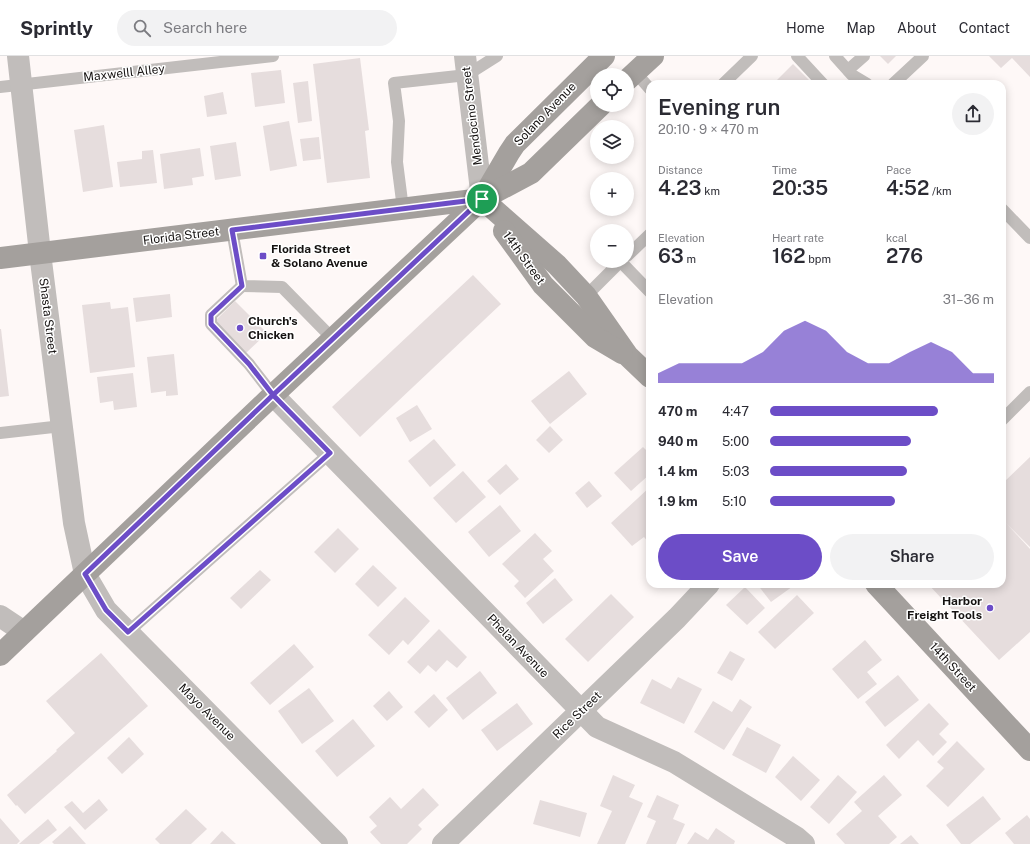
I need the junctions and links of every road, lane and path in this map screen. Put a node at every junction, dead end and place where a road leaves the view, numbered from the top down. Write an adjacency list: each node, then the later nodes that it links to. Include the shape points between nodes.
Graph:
1 (18, 56): 18 (street, Shasta Street)
2 (273, 56): 18 (lane, Maxwelll Alley)
3 (496, 56): 11 (lane)
4 (604, 56): 22 (street, Solano Avenue, via 515,144)
5 (653, 56): 12 (street)
6 (752, 56): 14 (lane)
7 (797, 56): 15 (lane)
8 (835, 56): 13 (lane)
9 (864, 56): 13 (lane)
10 (923, 56): 17 (lane)
11 (466, 65): 22 (street, Mendocino Street); 23 (lane, via 394,84 398,121 397,162)
12 (636, 70): 19 (lane)
13 (848, 70): 16 (lane)
14 (727, 80)
15 (819, 80)
16 (860, 80)
17 (897, 80)
18 (21, 84): 20 (lane, Maxwelll Alley); 29 (street, Shasta Street)
19 (646, 84)
20 (0, 87)
21 (595, 112): 22 (street, Solano Avenue, via 531,173)
22 (482, 199): 23 (street, Florida Street); 35 (street, 14th Street, via 557,266); 36 (street, Solano Avenue); 37 (street, 14th Street, via 543,285 595,337)
23 (403, 209): 25 (street, Florida Street)
24 (1006, 212): 26 (lane)
25 (232, 230): 29 (street, Florida Street); 33 (lane)
26 (1028, 233)
27 (646, 238): 28 (lane)
28 (634, 249)
29 (40, 253): 30 (street, Florida Street); 42 (street, Shasta Street)
30 (0, 258)
31 (615, 268): 35 (lane)
32 (630, 268): 34 (lane)
33 (242, 286): 36 (lane, via 282,287); 40 (lane, via 211,315 211,324 249,364)
34 (646, 287)
35 (586, 296): 37 (street, 14th Street)
36 (333, 339): 40 (street, Solano Avenue)
37 (628, 356): 38 (street, 14th Street)
38 (646, 373)
39 (1030, 392): 41 (lane)
40 (273, 395): 44 (street, Phelan Avenue); 45 (street, Solano Avenue)
41 (1006, 416)
42 (62, 426): 43 (lane); 45 (street, Shasta Street, via 74,523)
43 (0, 432)
44 (330, 453): 50 (lane); 52 (street, Phelan Avenue)
45 (85, 574): 49 (street, Solano Avenue); 50 (street, Mayo Avenue, via 106,610)
46 (705, 588): 52 (street, Rice Street)
47 (880, 588): 53 (street, 14th Street)
48 (0, 616): 49 (street)
49 (24, 632): 51 (street, Solano Avenue)
50 (128, 632): 54 (street, Mayo Avenue)
51 (0, 655)
52 (582, 710): 55 (street, Rice Street); 56 (street, Phelan Avenue, via 598,727 674,762)
53 (1030, 750)
54 (337, 844)
55 (444, 844)
56 (804, 844)

